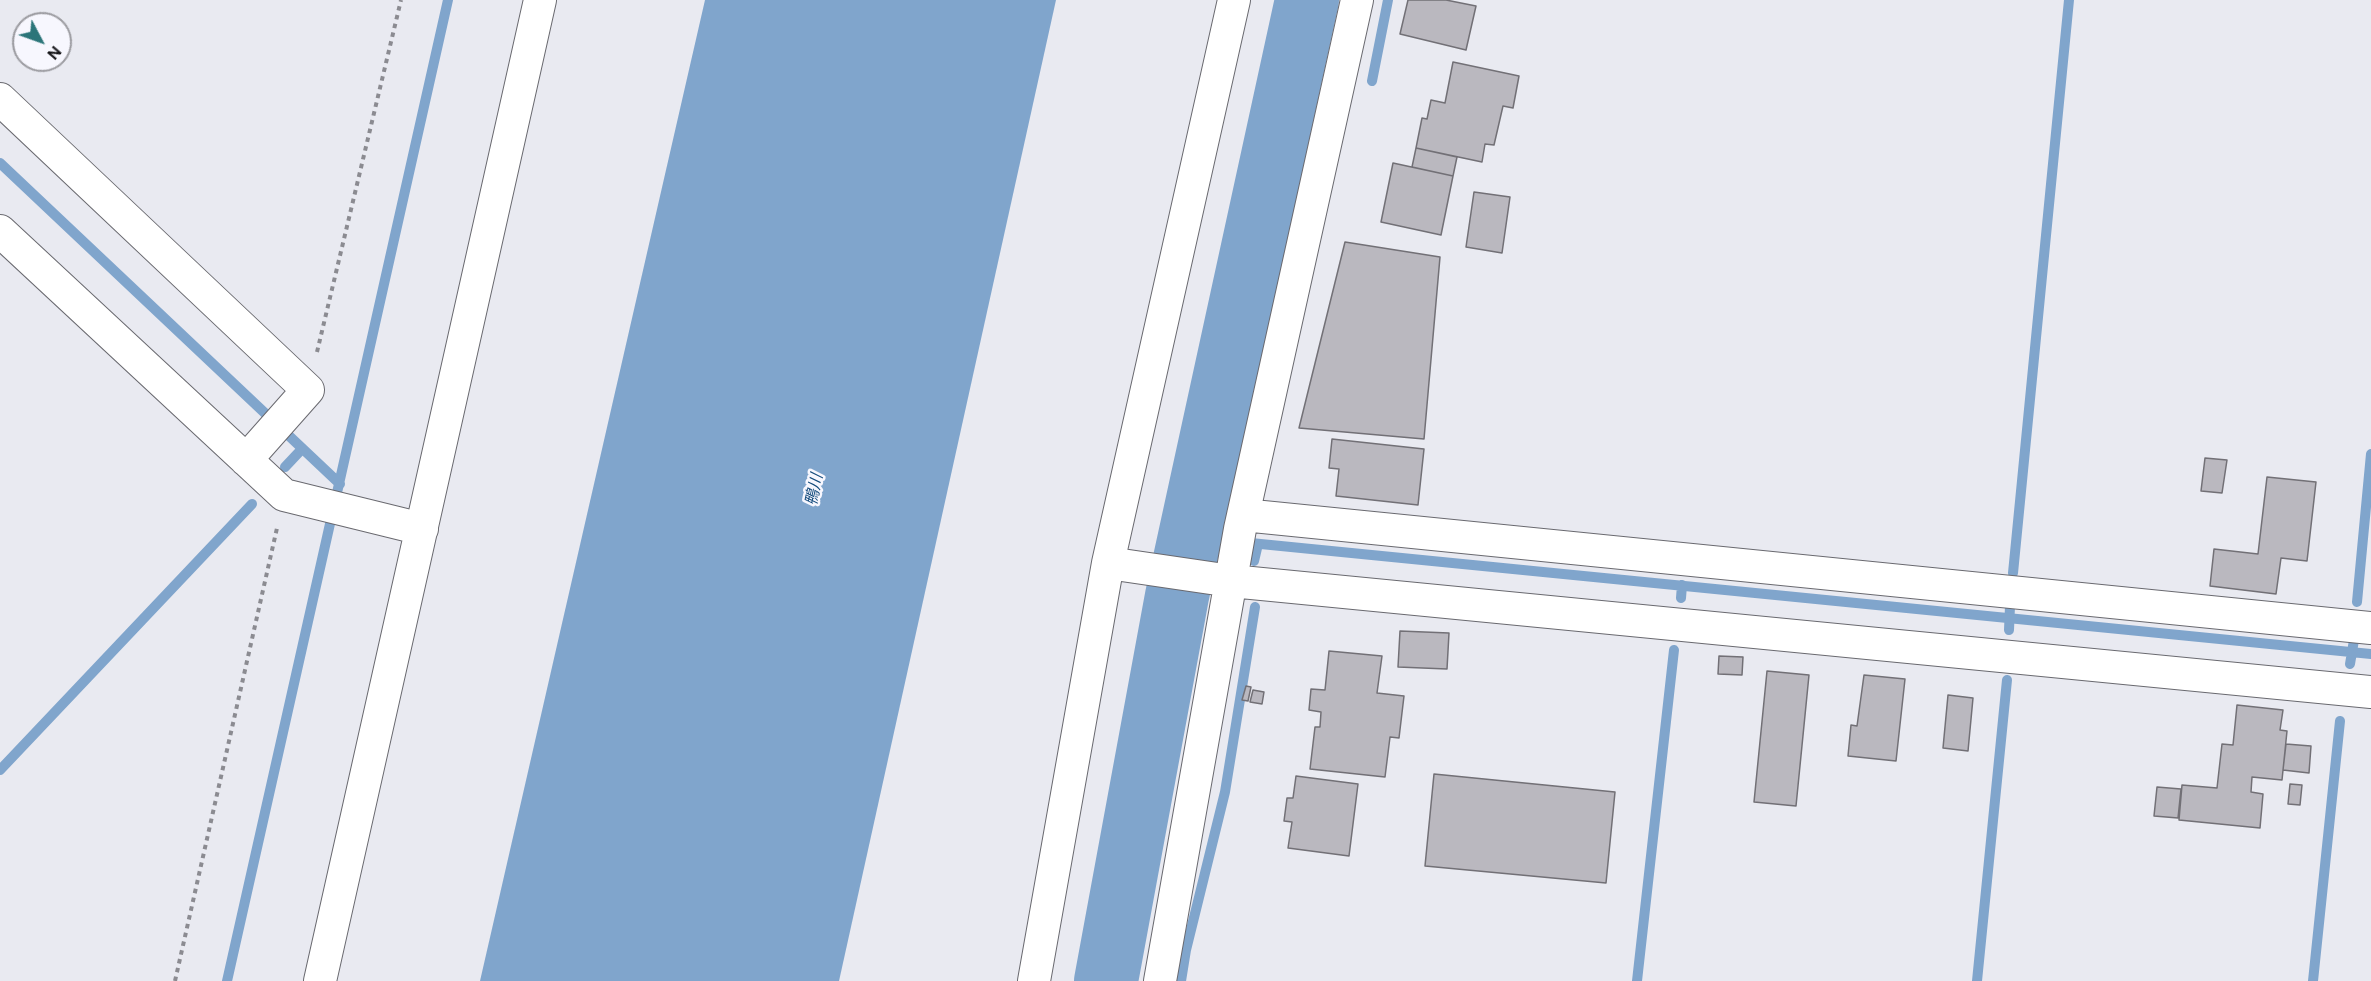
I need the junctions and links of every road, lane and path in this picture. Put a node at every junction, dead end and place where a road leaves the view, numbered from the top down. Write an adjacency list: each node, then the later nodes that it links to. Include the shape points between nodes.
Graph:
1 (401, 0): 7 (path)
2 (540, 0): 10 (street)
3 (1234, 0): 12 (street)
4 (1357, 0): 11 (street)
5 (0, 99): 7 (street)
6 (0, 231): 8 (street)
7 (298, 401): 8 (street)
8 (256, 449): 9 (street)
9 (290, 496): 10 (street); 15 (path)
10 (409, 526): 16 (street)
11 (1237, 545): 12 (street, via 1200,576); 13 (street); 14 (street); 18 (street)
12 (1108, 563): 17 (street)
13 (2371, 628)
14 (2371, 692)
15 (175, 981)
16 (320, 981)
17 (1034, 981)
18 (1160, 981)

